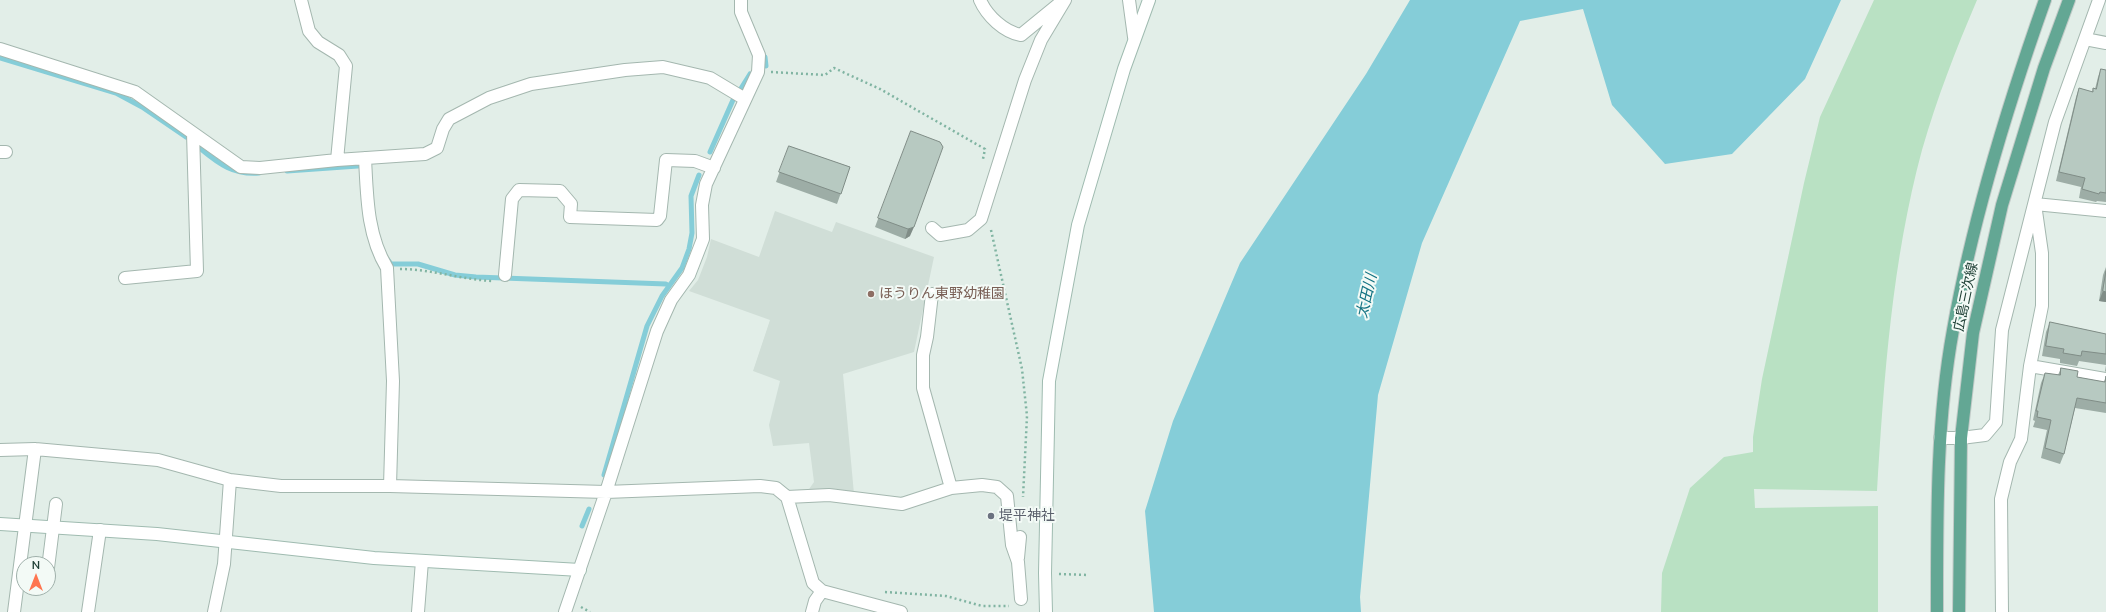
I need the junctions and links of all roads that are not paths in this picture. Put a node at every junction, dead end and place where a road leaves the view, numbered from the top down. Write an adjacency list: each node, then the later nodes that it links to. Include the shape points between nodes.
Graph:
1 (301, 0): 17 (street, via 309,31 318,42 339,55 346,66)
2 (741, 0): 14 (street, via 741,12 759,55 758,72)
3 (980, 0): 4 (street, via 984,10 1011,33 1021,35)
4 (1064, 0): 21 (street, via 1041,40 1025,80 981,220 968,230 940,235)
5 (1129, 0): 10 (street)
6 (1149, 0): 10 (street)
7 (2045, 0): 27 (main road, 広島三次線, via 2001,130 1982,200 1953,330)
8 (2069, 0): 28 (main road, 広島三次線, via 2044,68 2002,205 1973,333)
9 (2099, 0): 11 (street)
10 (1134, 38): 56 (street, via 1078,225 1050,380)
11 (2085, 39): 12 (street); 19 (street, via 2055,122)
12 (2106, 43)
13 (0, 49): 15 (street, via 136,92)
14 (745, 99): 16 (street, via 710,78 663,67 530,84 489,98 450,119 443,129 437,148 425,154); 18 (street)
15 (193, 133): 17 (street, via 241,167 260,168); 22 (street, via 197,271)
16 (365, 158): 17 (street); 32 (street, via 369,213 378,253 387,268 393,380)
17 (337, 160)
18 (714, 168): 23 (street, via 695,161 666,160 660,216 657,220 570,217 571,204 560,191 519,190 512,199); 34 (street, via 706,184 702,205 703,239 689,275 671,300 657,331)
19 (2035, 204): 20 (street); 25 (street, via 2042,253 2042,306); 28 (street, via 2002,330 1996,422 1985,435)
20 (2106, 211)
21 (932, 228)
22 (125, 278)
23 (501, 278)
24 (932, 294): 33 (street, via 928,338 923,354 923,388)
25 (2030, 366): 26 (street); 59 (street, via 2020,439 2010,462 2001,499)
26 (2106, 379)
27 (1940, 438): 28 (street); 57 (main road, 広島三次線, via 1937,472)
28 (1960, 438): 58 (main road, 広島三次線)
29 (35, 449): 30 (street); 31 (street, via 158,460); 38 (street)
30 (0, 450)
31 (230, 480): 32 (street, via 281,486); 42 (street)
32 (390, 486): 34 (street)
33 (951, 488): 35 (street, via 902,504 829,495); 45 (street, via 982,485 997,487 1007,496 1012,545)
34 (606, 492): 35 (street, via 760,486 776,488); 46 (street)
35 (787, 497): 47 (street, via 813,583)
36 (56, 504): 39 (street)
37 (0, 524): 38 (street)
38 (25, 526): 39 (street); 49 (street)
39 (53, 528): 40 (street); 43 (street)
40 (100, 530): 42 (street); 50 (street)
41 (1020, 537): 45 (street)
42 (225, 542): 44 (street); 51 (street, via 224,564)
43 (50, 556)
44 (422, 561): 46 (street); 52 (street)
45 (1018, 562): 48 (street)
46 (580, 570): 53 (street)
47 (822, 591): 54 (street, via 815,601); 55 (street)
48 (1021, 599)
49 (14, 612)
50 (88, 612)
51 (214, 612)
52 (418, 612)
53 (565, 612)
54 (812, 612)
55 (901, 612)
56 (1046, 612)
57 (1937, 612)
58 (1959, 612)
59 (2002, 612)

